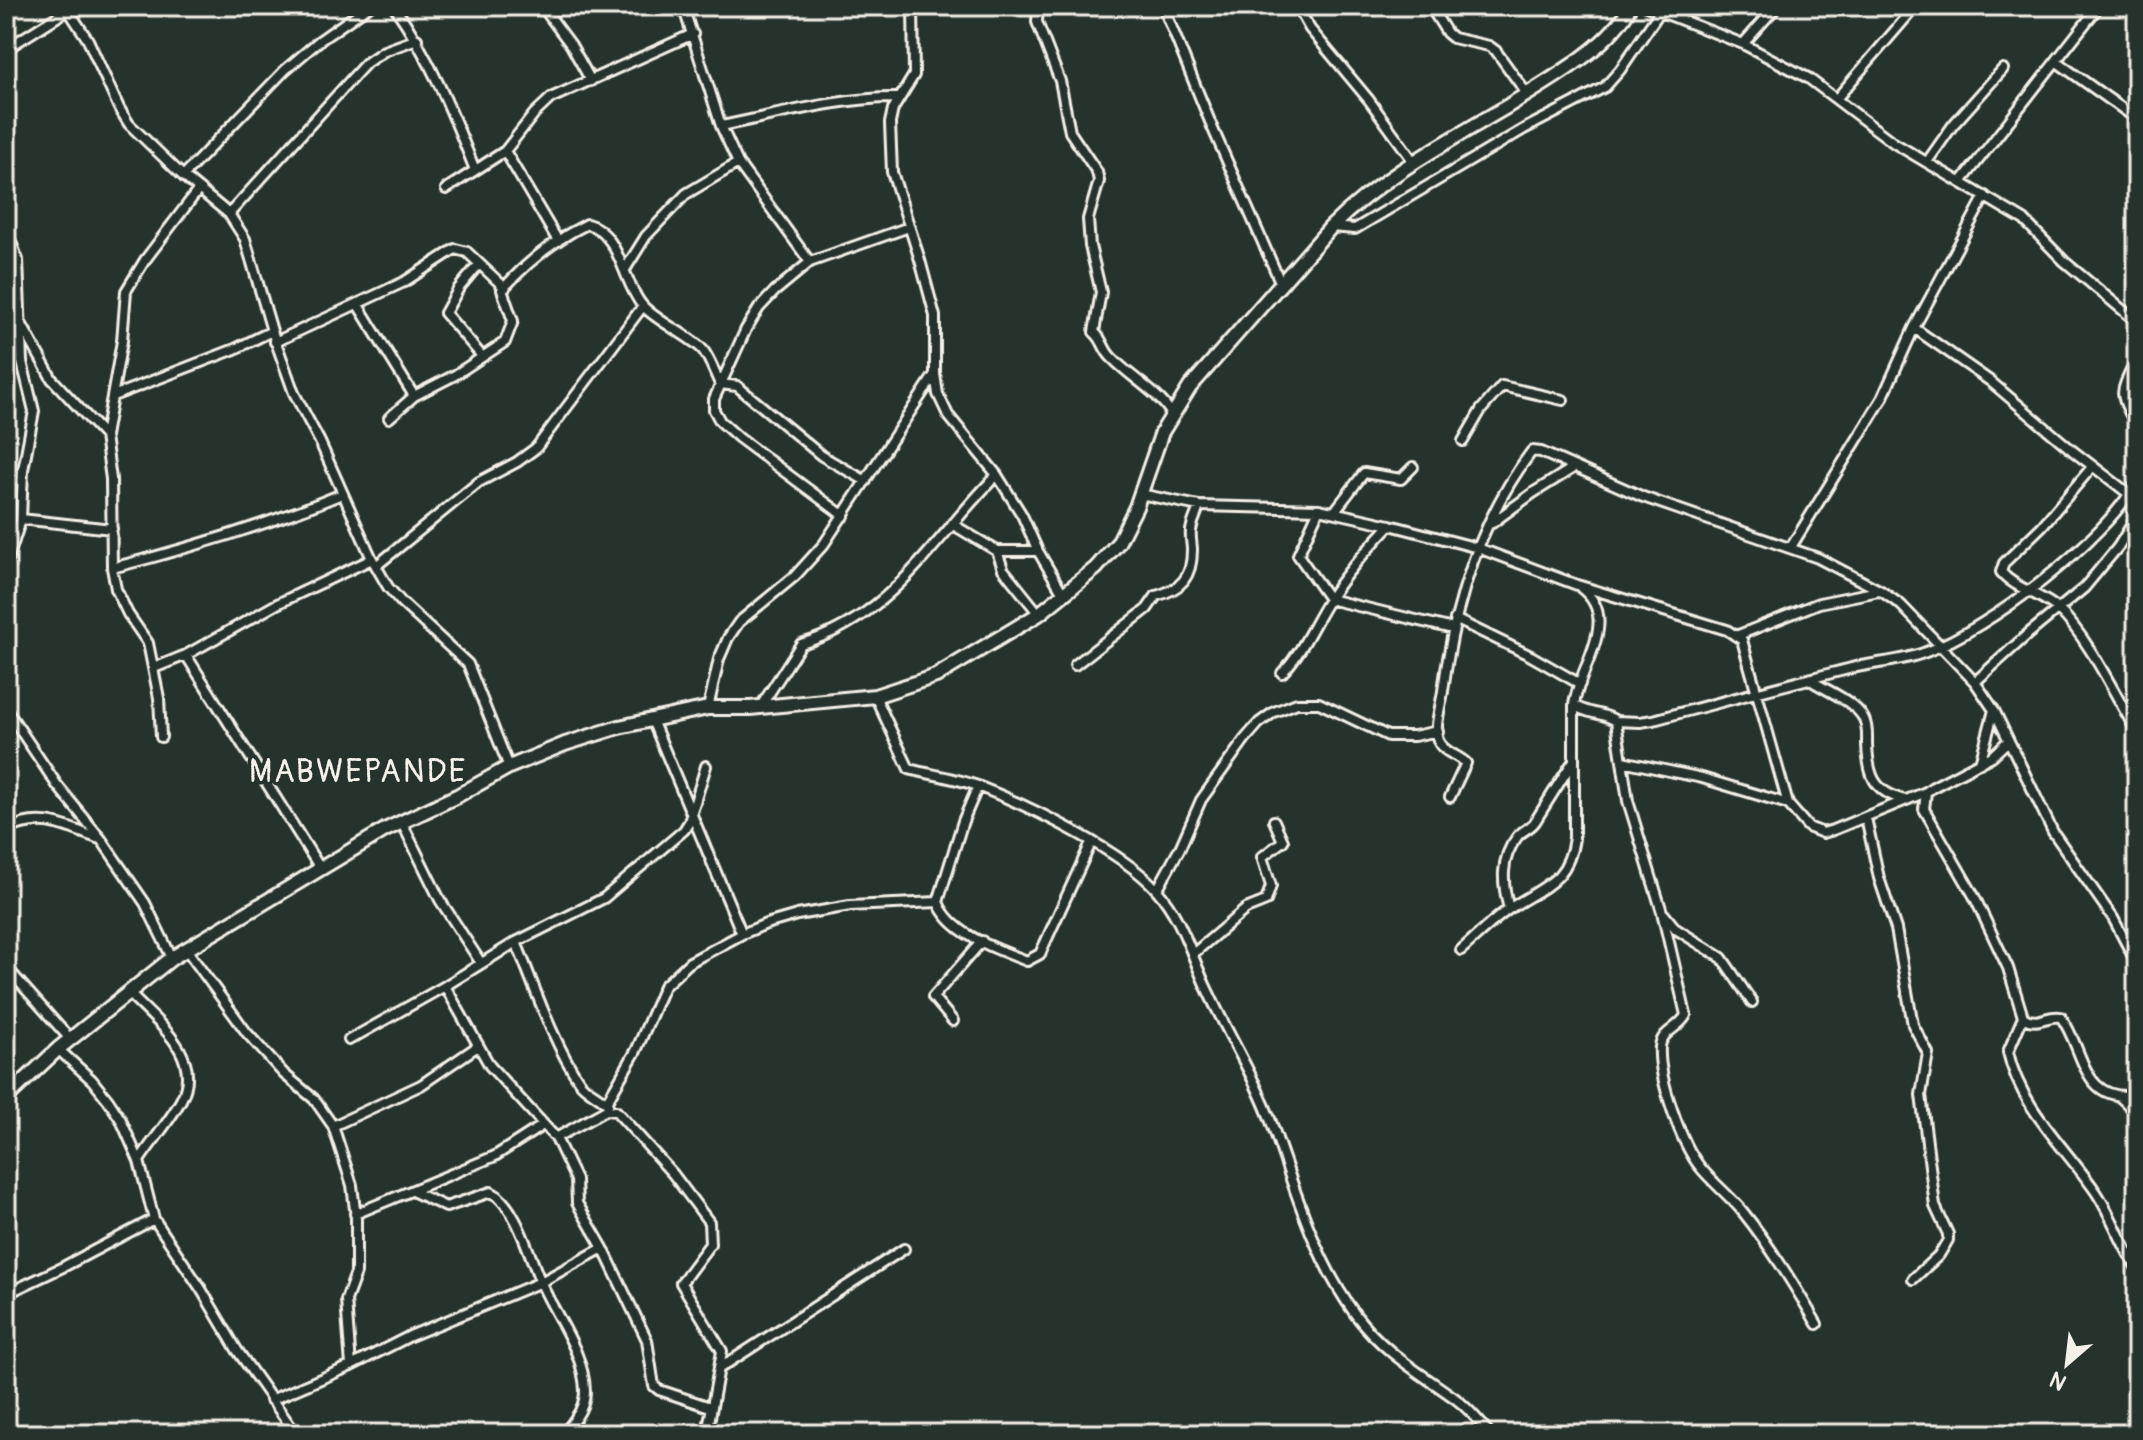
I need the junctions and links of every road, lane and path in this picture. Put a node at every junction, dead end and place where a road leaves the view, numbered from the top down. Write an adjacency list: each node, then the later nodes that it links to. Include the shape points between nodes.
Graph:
1 (369, 6): 34 (street, via 285,70)
2 (394, 6): 18 (street)
3 (542, 6): 23 (street)
4 (683, 6): 17 (street)
5 (913, 6): 25 (street, via 914,75)
6 (1038, 6): 63 (street, via 1037,22 1060,81 1070,132 1099,181 1088,219 1101,292 1094,332 1112,357)
7 (1163, 6): 47 (street)
8 (1297, 6): 30 (street)
9 (1430, 6): 24 (street, via 1453,38 1496,51)
10 (1630, 6): 24 (street, via 1617,27 1578,61)
11 (1646, 6): 16 (street)
12 (1777, 6): 19 (street)
13 (1916, 6): 26 (street)
14 (2099, 6): 21 (street)
15 (72, 8): 20 (street); 34 (street, via 129,124)
16 (1662, 8): 19 (street); 41 (street, via 1605,87 1355,229)
17 (693, 34): 23 (street); 28 (street)
18 (417, 39): 33 (street); 39 (street, via 366,63)
19 (1743, 44): 26 (street)
20 (6, 49)
21 (2057, 62): 27 (street); 35 (street)
22 (2003, 69): 31 (street)
23 (591, 81): 29 (street, via 551,98)
24 (1527, 94): 30 (street)
25 (898, 98): 28 (street); 40 (street, via 890,123 892,172)
26 (1837, 98): 31 (street)
27 (2137, 119)
28 (721, 126): 32 (street)
29 (505, 151): 33 (street); 43 (street)
30 (1414, 162): 41 (street)
31 (1927, 162): 35 (street)
32 (738, 163): 44 (street); 46 (street, via 686,194 646,236)
33 (475, 170): 37 (street)
34 (183, 176): 36 (street)
35 (1962, 181): 38 (street)
36 (199, 189): 39 (street); 60 (street, via 126,291)
37 (446, 189)
38 (1985, 196): 51 (street, via 2024,220); 53 (street)
39 (229, 214): 54 (street, via 245,239)
40 (909, 227): 44 (street); 58 (street, via 935,316)
41 (1331, 227): 47 (street)
42 (6, 229): 52 (street, via 18,260)
43 (558, 241): 46 (street, via 587,224 595,226); 48 (street, via 522,267)
44 (810, 262): 59 (street, via 759,308)
45 (479, 264): 48 (street); 49 (street, via 455,249); 56 (street, via 445,313)
46 (626, 268): 50 (street)
47 (1281, 284): 63 (street)
48 (505, 288): 56 (street, via 511,328 505,342)
49 (358, 305): 55 (street); 61 (street)
50 (643, 306): 59 (street, via 702,349); 91 (street, via 536,448 479,482 416,536)
51 (2137, 322)
52 (22, 325): 66 (street, via 52,379); 82 (street, via 22,362 34,411)
53 (1914, 328): 69 (street, via 2013,399); 87 (street, via 1882,399)
54 (272, 331): 55 (street); 60 (street)
55 (275, 342): 74 (street)
56 (481, 355): 61 (street)
57 (2137, 358): 65 (street, via 2121,396)
58 (935, 374): 71 (street, via 948,415); 72 (street)
59 (720, 384): 72 (street, via 737,386 822,456); 80 (street, via 714,399 720,421)
60 (113, 396): 66 (street)
61 (414, 396): 64 (street)
62 (1563, 400): 67 (street, via 1502,386)
63 (1172, 414): 75 (street)
64 (389, 418)
65 (2137, 428)
66 (105, 436): 86 (street)
67 (1463, 441)
68 (1413, 467): 79 (street, via 1401,479 1364,473)
69 (2092, 467): 76 (street); 96 (street, via 2001,568 2010,581)
70 (1573, 468): 85 (street); 85 (street, via 1532,451); 87 (street)
71 (997, 475): 83 (street); 90 (street)
72 (866, 481): 80 (street)
73 (2137, 482): 76 (street)
74 (342, 494): 91 (street); 93 (street, via 277,521)
75 (1140, 494): 77 (street); 97 (street, via 1118,543)
76 (2134, 497): 96 (street)
77 (1199, 506): 78 (street); 105 (street, via 1191,530 1189,570 1182,582 1174,591 1156,596 1147,609)
78 (1319, 509): 79 (street); 98 (street, via 1298,555)
79 (1334, 512): 84 (street)
80 (844, 516): 115 (street, via 795,576 739,622 719,659)
81 (2137, 516): 99 (street, via 2103,567)
82 (21, 519): 86 (street); 92 (street)
83 (952, 524): 89 (street); 114 (street, via 881,604 824,638 801,644)
84 (1390, 525): 88 (street); 98 (street)
85 (1488, 526): 88 (street)
86 (112, 529): 93 (street)
87 (1791, 547): 95 (street)
88 (1478, 548): 94 (street); 101 (street)
89 (997, 551): 90 (street); 100 (street, via 1003,569)
90 (1038, 551): 97 (street)
91 (374, 562): 104 (street, via 277,604); 128 (street, via 402,603 468,664)
92 (6, 565)
93 (112, 568): 106 (street, via 116,589 148,643)
94 (1577, 585): 102 (street); 110 (street, via 1599,610 1596,640)
95 (1881, 591): 102 (street, via 1819,603); 103 (street)
96 (2031, 591): 99 (street); 103 (street)
97 (1064, 595): 100 (street)
98 (1329, 599): 101 (street); 107 (street, via 1309,638)
99 (2058, 609): 109 (street); 121 (street)
100 (1039, 614): 112 (street, via 936,676)
101 (1454, 624): 110 (street, via 1531,656); 120 (street)
102 (1736, 636): 111 (street, via 1742,640)
103 (1941, 646): 108 (street); 109 (street)
104 (186, 655): 106 (street); 141 (street)
105 (1075, 665)
106 (154, 668): 122 (street)
107 (1282, 673)
108 (1809, 679): 111 (street); 132 (street, via 1857,710 1866,723 1869,764 1878,787)
109 (1975, 682): 117 (street)
110 (1580, 684): 113 (street)
111 (1757, 693): 119 (street, via 1653,720); 133 (street)
112 (875, 696): 114 (street); 129 (street, via 909,769)
113 (1574, 705): 119 (street); 125 (street)
114 (761, 706): 115 (street)
115 (708, 708): 118 (street)
116 (6, 709): 139 (street)
117 (1994, 710): 123 (street); 126 (street)
118 (652, 720): 128 (street, via 565,744); 134 (street)
119 (1616, 721): 124 (street)
120 (1438, 731): 131 (street, via 1443,748 1466,763); 142 (street, via 1388,736 1319,703 1297,703 1274,712 1245,739 1195,810)
121 (2137, 732)
122 (161, 737)
123 (2008, 741): 126 (street); 154 (street, via 2053,832 2113,918)
124 (1622, 761): 133 (street); 145 (street, via 1628,801)
125 (1573, 762): 144 (street, via 1535,822 1509,850 1503,876); 144 (street, via 1571,858 1550,884)
126 (1979, 763): 130 (street)
127 (706, 766): 134 (street)
128 (509, 767): 137 (street)
129 (978, 786): 140 (street); 143 (street)
130 (1926, 792): 132 (street); 159 (street, via 1926,815 1998,942)
131 (1450, 797)
132 (1905, 800): 135 (street)
133 (1788, 804): 135 (street, via 1798,818 1823,833)
134 (692, 813): 146 (street); 148 (street, via 676,838 604,898)
135 (1866, 818): 180 (street, via 1896,929 1913,1025 1928,1053 1921,1095 1935,1206 1948,1234 1939,1255)
136 (1274, 821): 151 (street, via 1283,841 1262,857 1271,886 1266,901 1246,909)
137 (402, 823): 141 (street); 153 (street, via 440,900)
138 (6, 830): 139 (street, via 38,820)
139 (101, 839): 152 (street, via 145,903)
140 (1091, 843): 142 (street, via 1132,866); 147 (street, via 1040,954 1027,961)
141 (320, 868): 149 (street)
142 (1157, 890): 151 (street)
143 (938, 902): 146 (street, via 850,906 797,915); 147 (street, via 961,929)
144 (1509, 909): 150 (street)
145 (1662, 912): 158 (street, via 1676,929 1722,958); 183 (street, via 1686,1015 1665,1034 1660,1047 1685,1144 1761,1237)
146 (742, 934): 168 (street, via 690,962 664,986)
147 (982, 941): 160 (street, via 933,997)
148 (516, 942): 153 (street); 168 (street, via 576,1077)
149 (186, 949): 152 (street); 171 (street, via 247,1033 314,1099)
150 (1461, 950)
151 (1194, 953): 191 (street, via 1263,1102 1318,1252 1355,1315 1383,1346 1465,1406)
152 (172, 958): 157 (street)
153 (481, 963): 156 (street)
154 (2137, 964)
155 (6, 967): 161 (street)
156 (445, 986): 162 (street); 163 (street)
157 (129, 993): 161 (street); 173 (street, via 179,1046 188,1065 180,1102)
158 (1752, 1002)
159 (2023, 1017): 166 (street, via 2036,1022 2061,1017 2097,1087); 179 (street, via 2008,1052 2025,1094 2095,1191)
160 (953, 1021)
161 (71, 1040): 164 (street)
162 (349, 1040)
163 (478, 1046): 170 (street); 171 (street, via 421,1085)
164 (58, 1049): 167 (street); 173 (street, via 108,1100)
165 (2137, 1095): 166 (street)
166 (2120, 1097): 169 (street)
167 (6, 1098)
168 (608, 1106): 172 (street); 185 (street, via 663,1162 709,1222 710,1244 681,1283 722,1351)
169 (2137, 1113)
170 (543, 1125): 172 (street); 174 (street, via 504,1151)
171 (333, 1126): 175 (street, via 352,1185)
172 (556, 1138): 177 (street, via 576,1180 577,1203)
173 (139, 1161): 176 (street)
174 (414, 1192): 175 (street); 181 (street, via 446,1207 495,1194 514,1219)
175 (355, 1214): 184 (street, via 356,1273 346,1300)
176 (154, 1219): 182 (street); 186 (street)
177 (603, 1248): 181 (street); 187 (street, via 647,1340 654,1386)
178 (904, 1249): 185 (street)
179 (2137, 1268)
180 (1913, 1279)
181 (541, 1282): 184 (street); 189 (street, via 578,1358 584,1385 583,1407)
182 (6, 1294)
183 (1817, 1324)
184 (351, 1366): 186 (street)
185 (719, 1369): 187 (street)
186 (271, 1400): 188 (street)
187 (710, 1407): 190 (street)
188 (296, 1434)
189 (564, 1434)
190 (707, 1434)
191 (1490, 1434)

